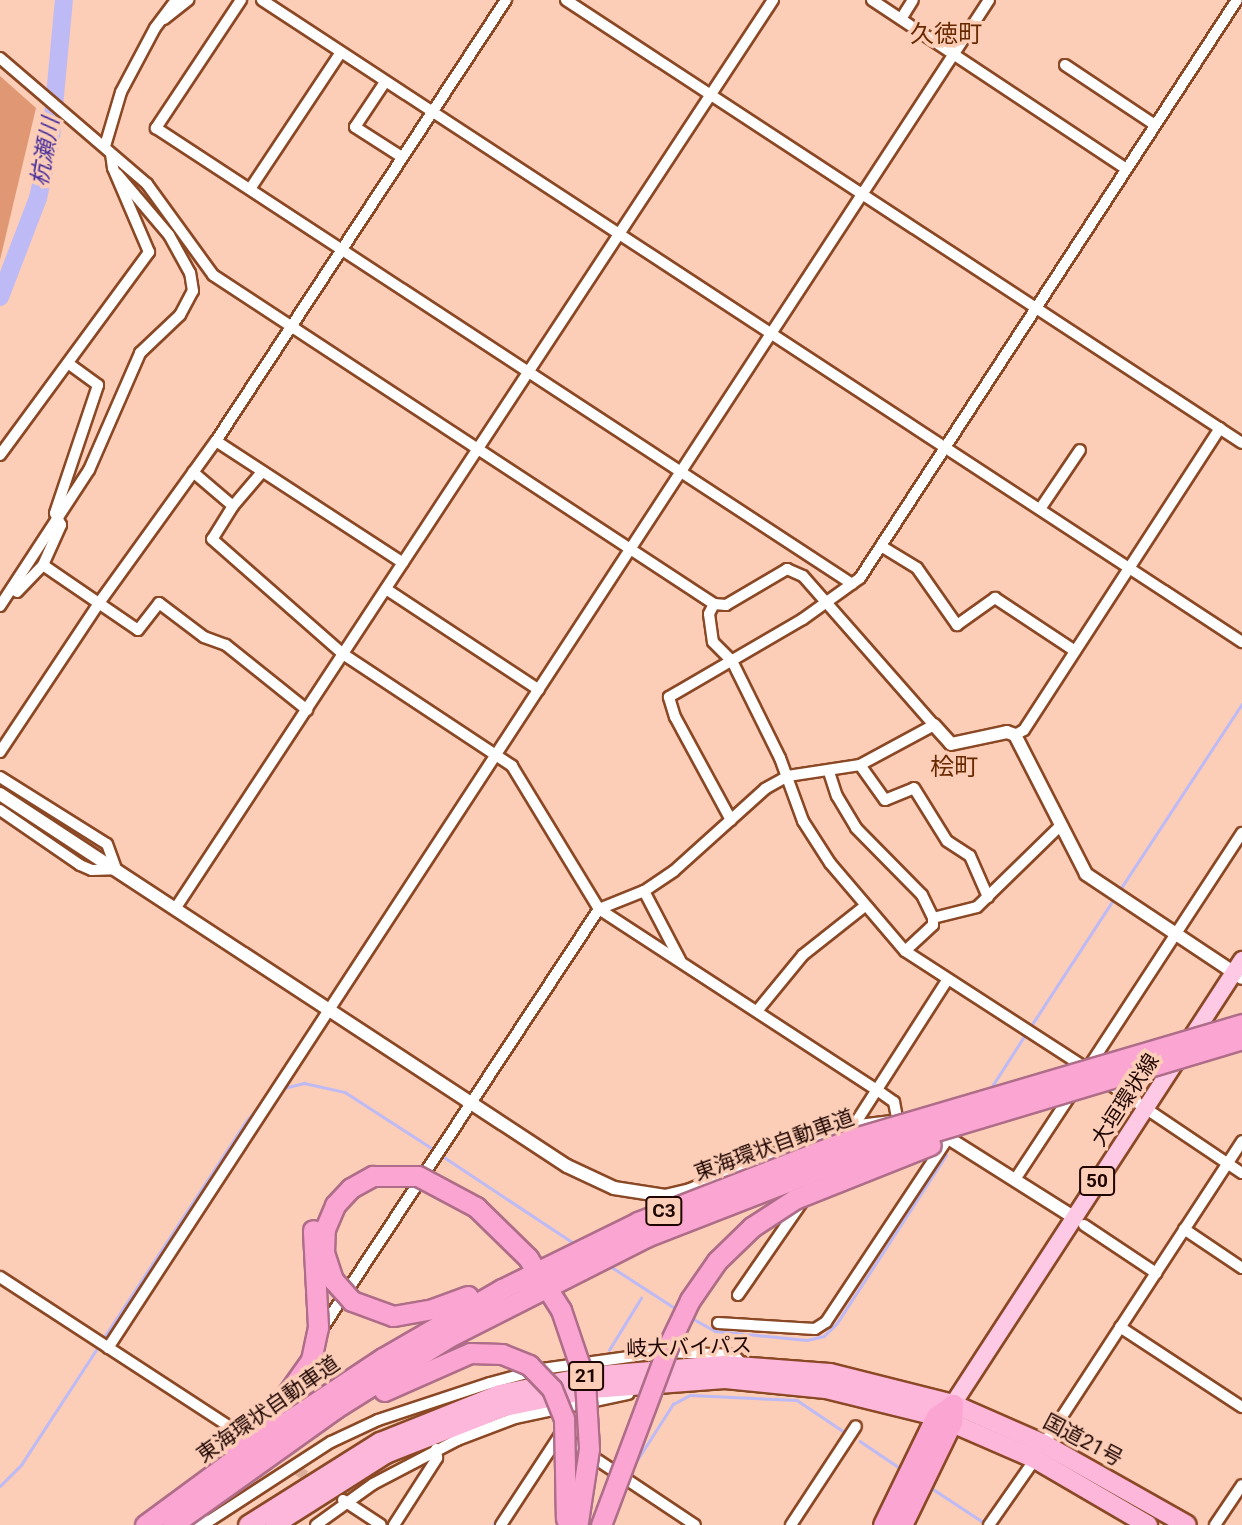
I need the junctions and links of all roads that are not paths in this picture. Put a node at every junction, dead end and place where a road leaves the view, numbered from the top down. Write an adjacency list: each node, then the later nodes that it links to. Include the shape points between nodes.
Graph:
1 (176, 0): 12 (street)
2 (188, 0): 12 (street, via 169,19)
3 (242, 0): 26 (street, via 156,128)
4 (262, 0): 14 (street)
5 (506, 0): 20 (street)
6 (566, 0): 19 (street)
7 (773, 0): 19 (street)
8 (872, 0): 13 (street)
9 (914, 0): 13 (street)
10 (989, 0): 15 (street)
11 (1237, 0): 21 (street)
12 (161, 19): 22 (street, via 121,92)
13 (901, 19): 15 (street)
14 (341, 52): 18 (street); 26 (street)
15 (953, 54): 24 (street); 27 (street)
16 (0, 58): 22 (street)
17 (1065, 65): 21 (street)
18 (385, 82): 20 (street); 23 (street, via 355,127)
19 (711, 95): 27 (street); 28 (street)
20 (432, 112): 23 (street); 28 (street)
21 (1156, 125): 24 (street)
22 (108, 150): 25 (street); 31 (street, via 147,184 213,275)
23 (402, 157): 29 (street)
24 (1126, 169): 30 (street)
25 (117, 174): 33 (street, via 149,252); 47 (street, via 169,235 190,273 193,291 180,315 140,352 112,424)
26 (250, 189): 29 (street)
27 (862, 195): 30 (street); 32 (street)
28 (618, 236): 32 (street); 34 (street)
29 (342, 249): 31 (street); 34 (street)
30 (1037, 307): 35 (street); 39 (street)
31 (292, 325): 36 (street); 38 (street)
32 (770, 332): 39 (street); 44 (street)
33 (68, 363): 41 (street); 47 (street, via 98,385 55,513)
34 (529, 371): 38 (street); 44 (street)
35 (1220, 428): 37 (street); 52 (street)
36 (216, 441): 42 (street); 43 (street)
37 (1242, 443)
38 (478, 448): 49 (street); 50 (street)
39 (946, 448): 46 (street); 48 (street)
40 (1080, 450): 46 (street)
41 (0, 455)
42 (193, 472): 45 (street); 56 (street)
43 (262, 472): 45 (street); 50 (street)
44 (680, 472): 49 (street); 53 (street)
45 (233, 506): 61 (street, via 212,539)
46 (1040, 509): 52 (street)
47 (60, 519): 51 (street); 57 (street)
48 (881, 546): 53 (street); 60 (street, via 917,569 957,625 995,598)
49 (630, 548): 58 (street); 63 (street)
50 (403, 563): 54 (street)
51 (43, 565): 56 (street); 57 (street)
52 (1130, 568): 59 (street); 60 (street)
53 (852, 584): 55 (street)
54 (386, 589): 61 (street); 63 (street)
55 (827, 602): 58 (street, via 803,576 787,569 726,605); 62 (street); 65 (street)
56 (99, 603): 64 (street, via 138,630 159,603 204,637 226,645); 67 (street)
57 (2, 604)
58 (714, 604): 62 (street, via 709,614 713,642)
59 (1242, 642)
60 (1075, 651): 66 (street, via 1024,730)
61 (343, 654): 64 (street); 68 (street)
62 (732, 661): 71 (street); 75 (street, via 669,697 675,717)
63 (539, 690): 68 (street)
64 (307, 710): 82 (street)
65 (934, 724): 66 (street, via 951,744 1007,732); 69 (street)
66 (1015, 735): 76 (street)
67 (0, 752)
68 (498, 753): 83 (street, via 512,766); 90 (street)
69 (860, 765): 70 (street); 80 (street, via 885,800 914,788 947,841 970,856)
70 (829, 772): 71 (street); 84 (street, via 856,828 922,895)
71 (788, 776): 75 (street, via 765,789); 81 (street, via 791,796 808,829)
72 (0, 777): 78 (street, via 107,844)
73 (0, 794): 78 (street)
74 (0, 810): 78 (street, via 80,865 92,870)
75 (731, 820): 79 (street)
76 (1060, 826): 80 (street); 85 (street, via 1082,869)
77 (1242, 834): 85 (street)
78 (116, 869): 82 (street)
79 (644, 891): 83 (street); 87 (street)
80 (988, 897): 84 (street, via 977,907)
81 (865, 906): 86 (street); 91 (street, via 803,955)
82 (176, 909): 90 (street)
83 (599, 909): 87 (street); 97 (street)
84 (933, 918): 86 (street, via 925,934)
85 (1176, 935): 88 (street); 94 (street)
86 (905, 951): 89 (street)
87 (681, 962): 91 (street)
88 (1239, 970): 98 (main road, 大垣環状線 / 50)
89 (948, 979): 94 (street); 96 (street)
90 (330, 1010): 97 (street); 115 (street)
91 (757, 1011): 96 (street)
92 (1242, 1024): 106 (highway, 東海環状自動車道 / C3, bridge, via 848,1140)
93 (1242, 1039): 95 (highway, 東海環状自動車道 / C3, bridge)
94 (1087, 1069): 98 (street); 105 (street)
95 (1150, 1069): 131 (highway, 東海環状自動車道 / C3, bridge, via 856,1156 574,1270 381,1379); 141 (highway, bridge, via 824,1186 752,1227 716,1261 685,1310)
96 (877, 1090): 99 (street, via 894,1102); 100 (street)
97 (471, 1103): 100 (street, via 567,1166 614,1188 665,1196); 121 (street)
98 (1146, 1107): 103 (street); 107 (main road, 大垣環状線 / 50)
99 (898, 1122): 100 (street); 101 (street)
100 (856, 1123): 112 (street)
101 (949, 1137): 105 (street); 113 (street, via 826,1322 815,1329)
102 (1242, 1140): 103 (street)
103 (1228, 1162): 104 (street); 108 (street)
104 (1242, 1173)
105 (1016, 1178): 107 (street)
106 (713, 1190): 127 (highway, bridge, via 585,1239 541,1261 530,1266 519,1272 456,1301 403,1315 364,1308 341,1292 324,1253 329,1217 343,1195 361,1181 389,1173 418,1176 476,1207 528,1258 535,1269 551,1292 561,1310 584,1381 589,1449); 130 (highway, 東海環状自動車道 / C3, bridge, via 569,1255 443,1321 324,1395)
107 (1078, 1221): 110 (street); 119 (main road, 大垣環状線 / 50)
108 (1184, 1229): 109 (street); 110 (street)
109 (1242, 1268)
110 (1156, 1273): 114 (street)
111 (0, 1277): 115 (street)
112 (738, 1295)
113 (718, 1323)
114 (1120, 1326): 118 (street); 123 (street)
115 (108, 1348): 121 (street)
116 (744, 1366): 119 (highway, 岐大バイパス / 21, via 830,1373); 124 (street, via 734,1355 665,1352 542,1369 379,1420); 135 (highway, 岐大バイパス / 21, via 678,1366 589,1376 500,1394 380,1442)
117 (682, 1380): 119 (highway, 岐大バイパス / 21, via 826,1389); 122 (street, via 666,1392 606,1397 515,1418); 136 (highway, 岐大バイパス / 21, via 553,1394 466,1420 351,1473)
118 (1242, 1407)
119 (947, 1414): 123 (highway, 国道21号 / 21); 144 (highway); 145 (highway)
120 (856, 1426): 143 (street)
121 (250, 1440): 124 (street); 133 (street)
122 (436, 1450): 126 (street); 139 (street, via 437,1458)
123 (1040, 1451): 128 (street); 146 (highway, 国道21号 / 21); 147 (highway, 国道21号 / 21)
124 (293, 1468): 134 (street)
125 (1242, 1485): 148 (street)
126 (342, 1500): 137 (street); 138 (street)
127 (575, 1523): 129 (highway, bridge, via 598,1478 600,1406 586,1342 560,1285 520,1231 485,1200 443,1173 395,1161 351,1173 321,1206 311,1251 318,1327 310,1360 293,1389 255,1427); 132 (highway, bridge, via 567,1435 559,1402 529,1365 487,1352 452,1358 369,1398)
128 (991, 1524)
129 (136, 1525)
130 (145, 1525)
131 (172, 1525)
132 (180, 1525)
133 (196, 1525)
134 (203, 1525)
135 (248, 1525)
136 (274, 1525)
137 (316, 1525)
138 (382, 1525)
139 (394, 1525)
140 (501, 1525): 142 (street, via 560,1435)
141 (601, 1525)
142 (695, 1525)
143 (791, 1525)
144 (883, 1525)
145 (902, 1525)
146 (1148, 1525)
147 (1186, 1525)
148 (1215, 1525)

